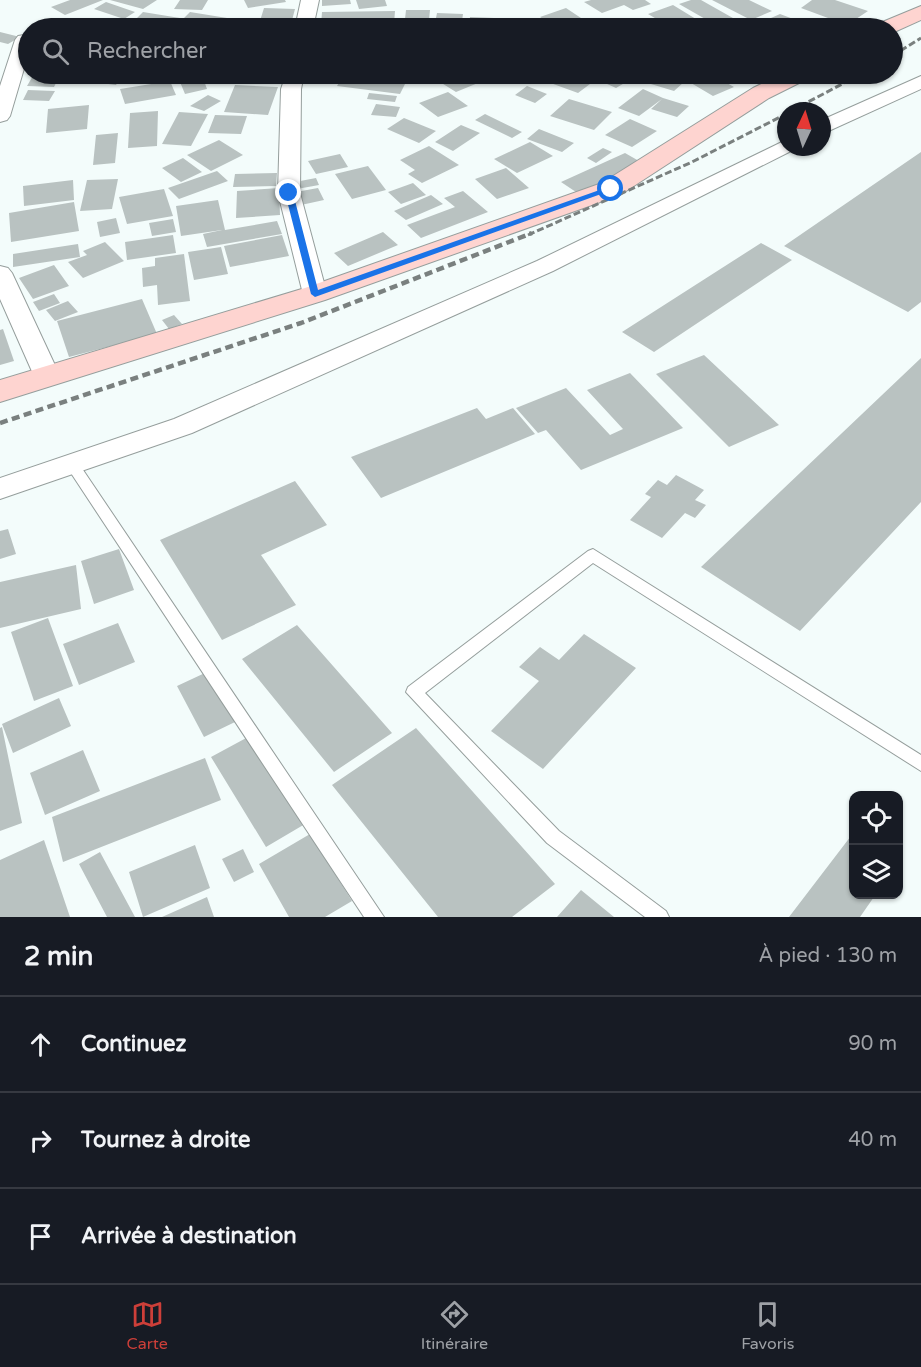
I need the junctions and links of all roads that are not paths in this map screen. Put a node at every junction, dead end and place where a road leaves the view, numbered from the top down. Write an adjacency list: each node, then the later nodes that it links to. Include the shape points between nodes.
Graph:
1 (310, 0): 3 (street)
2 (921, 12): 4 (street)
3 (306, 18)
4 (903, 21)
5 (18, 59): 9 (street)
6 (921, 82): 10 (street)
7 (292, 84): 13 (street, via 289,193)
8 (779, 84): 13 (street, via 611,189)
9 (0, 116)
10 (831, 124)
11 (777, 150): 16 (street, via 545,266 183,426)
12 (0, 273): 14 (street)
13 (315, 294): 14 (street)
14 (47, 376): 15 (street)
15 (0, 391)
16 (72, 464): 17 (street); 19 (lane)
17 (0, 489)
18 (921, 764): 20 (lane, via 593,555 414,692 553,837)
19 (375, 917)
20 (660, 917)

